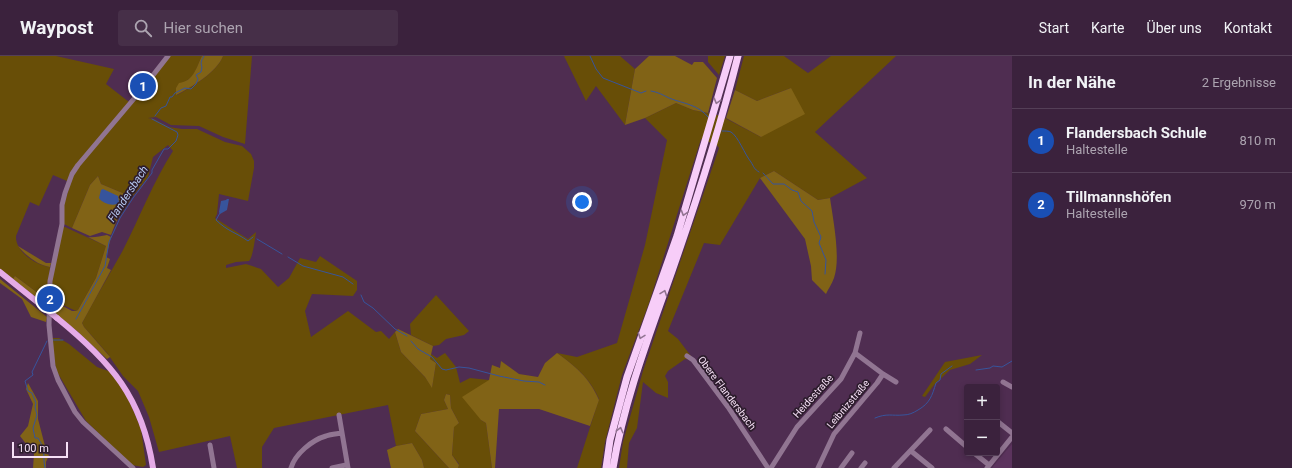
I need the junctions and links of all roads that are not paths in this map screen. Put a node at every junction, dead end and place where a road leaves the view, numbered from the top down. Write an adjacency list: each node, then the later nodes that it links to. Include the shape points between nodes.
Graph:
1 (168, 56): 27 (street, via 78,164 68,182 50,281 49,325 54,369 75,412)
2 (738, 56): 33 (highway, one-way to 2, via 634,378 703,179)
3 (729, 60): 32 (highway, one-way to 32, via 670,256 627,377 610,440)
4 (0, 272): 28 (main road, bridge, via 100,355 126,388 143,425)
5 (860, 332): 6 (street, Heidestraße)
6 (855, 353): 8 (street, Leibnizstraße); 35 (street, Heidestraße, via 841,379 797,427)
7 (687, 356): 34 (street, Obere Flandersbach, via 693,360 728,407)
8 (883, 374): 9 (street, Leibnizstraße); 36 (street, Leibnizstraße, via 834,434)
9 (896, 382)
10 (1003, 382): 11 (street)
11 (1012, 387)
12 (339, 415): 16 (street)
13 (1000, 424): 17 (street)
14 (946, 429): 20 (street)
15 (930, 430): 21 (street)
16 (342, 433): 25 (street); 30 (street, via 316,440 297,457)
17 (1012, 434)
18 (1012, 437): 26 (street)
19 (210, 444): 29 (street)
20 (964, 444)
21 (911, 451): 39 (street); 40 (street)
22 (852, 453): 37 (street)
23 (977, 456): 26 (street)
24 (865, 463): 38 (street)
25 (347, 466): 31 (street)
26 (988, 467)
27 (133, 468)
28 (153, 468)
29 (214, 468)
30 (291, 468)
31 (332, 468)
32 (606, 468)
33 (612, 468)
34 (768, 468)
35 (772, 468)
36 (818, 468)
37 (841, 468)
38 (861, 468)
39 (894, 468)
40 (932, 468)

